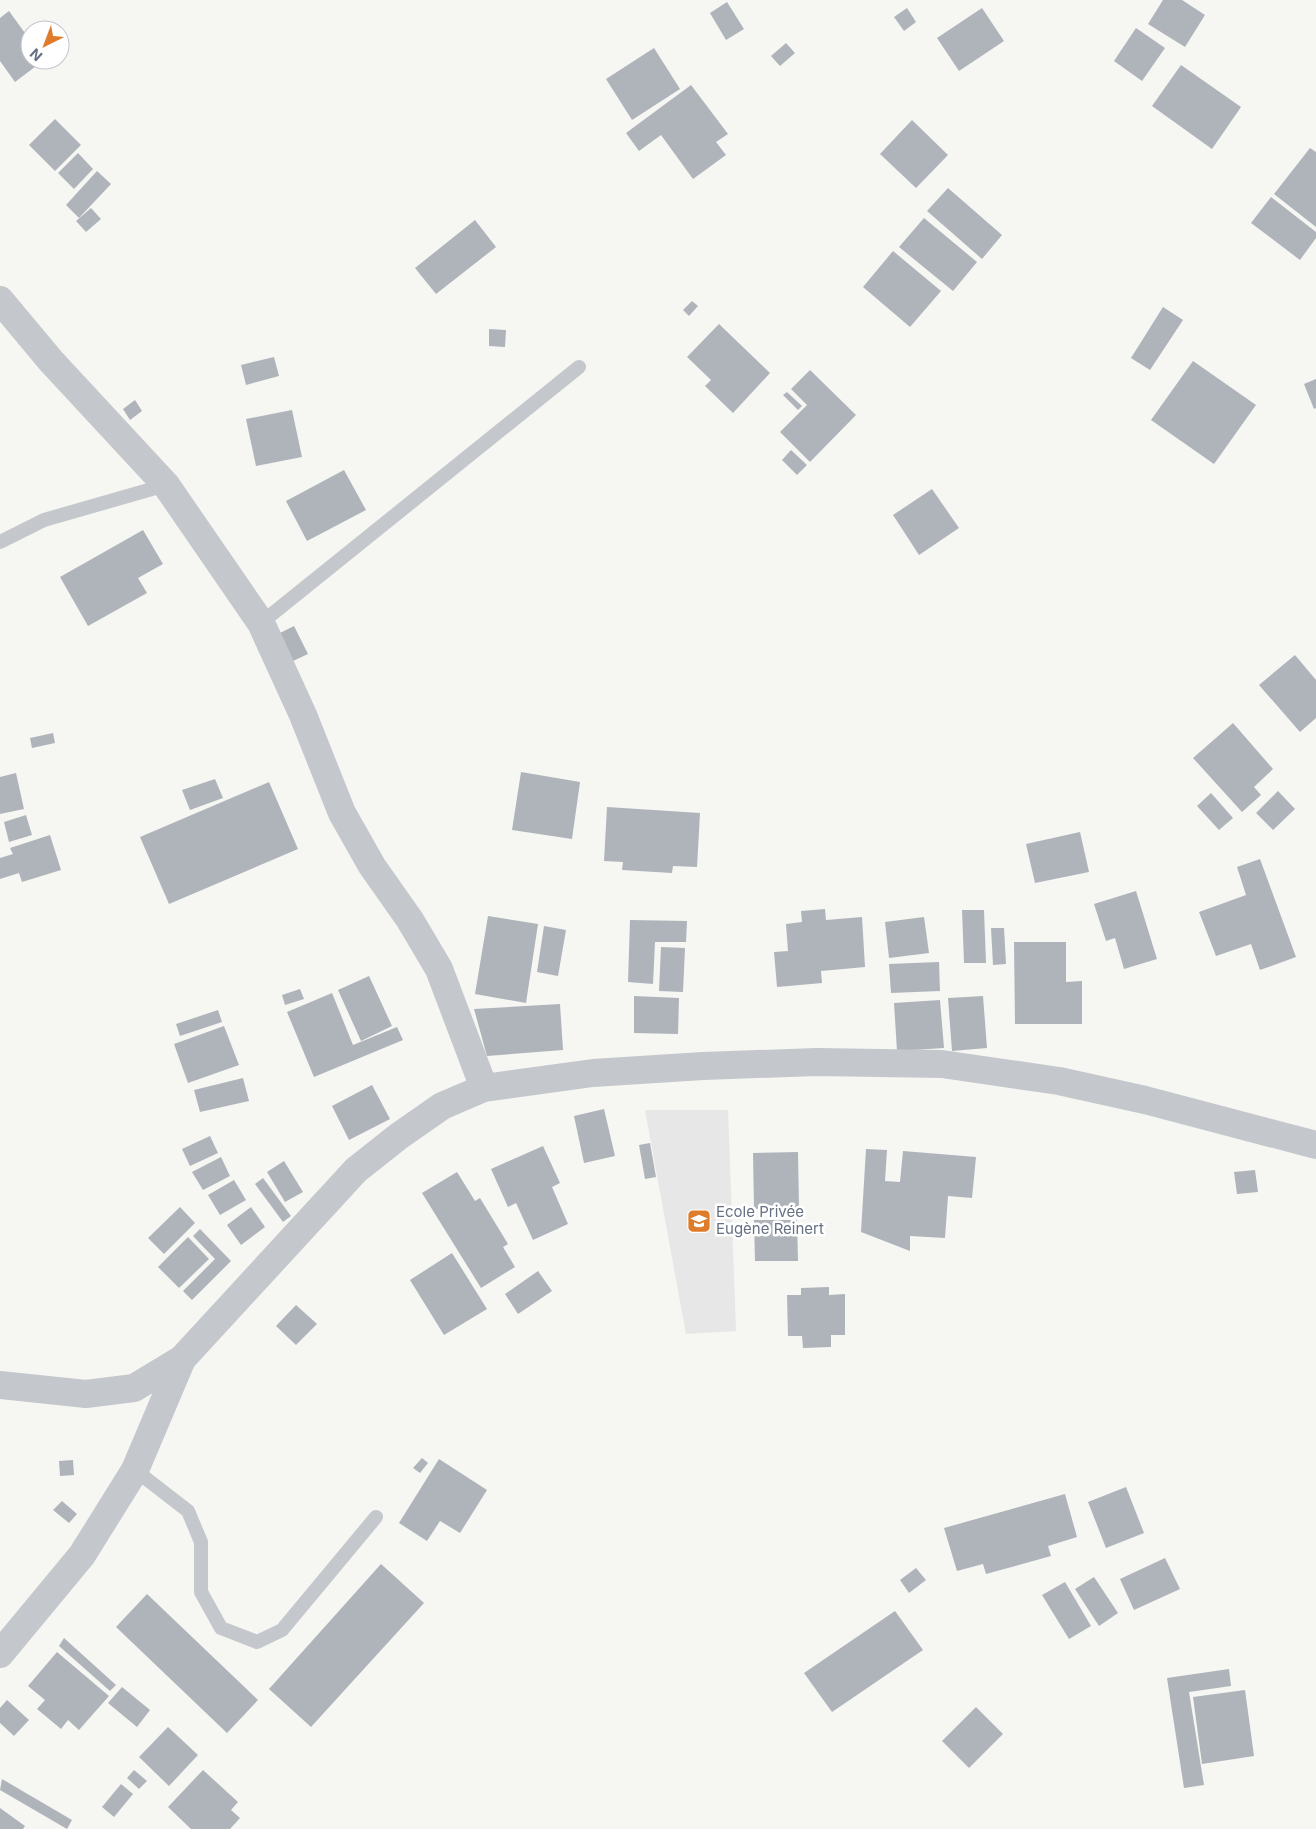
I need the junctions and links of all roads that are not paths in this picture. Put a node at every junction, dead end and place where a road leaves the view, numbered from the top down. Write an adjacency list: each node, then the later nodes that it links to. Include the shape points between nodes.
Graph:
1 (0, 300): 3 (street, via 51,361)
2 (579, 367): 5 (lane)
3 (166, 484): 4 (lane, via 44,520); 5 (street)
4 (0, 542)
5 (260, 623): 6 (street, via 342,812 372,866 439,969)
6 (484, 1088): 7 (street, via 594,1073 702,1066 817,1062 942,1064 1078,1085); 8 (street, via 442,1106 356,1170)
7 (1316, 1145)
8 (182, 1359): 9 (street, via 134,1388 86,1394); 10 (street)
9 (0, 1385)
10 (135, 1470): 11 (lane, via 188,1511 200,1542 202,1592 221,1628 257,1642 282,1630); 12 (street, via 82,1555)
11 (376, 1517)
12 (0, 1654)

